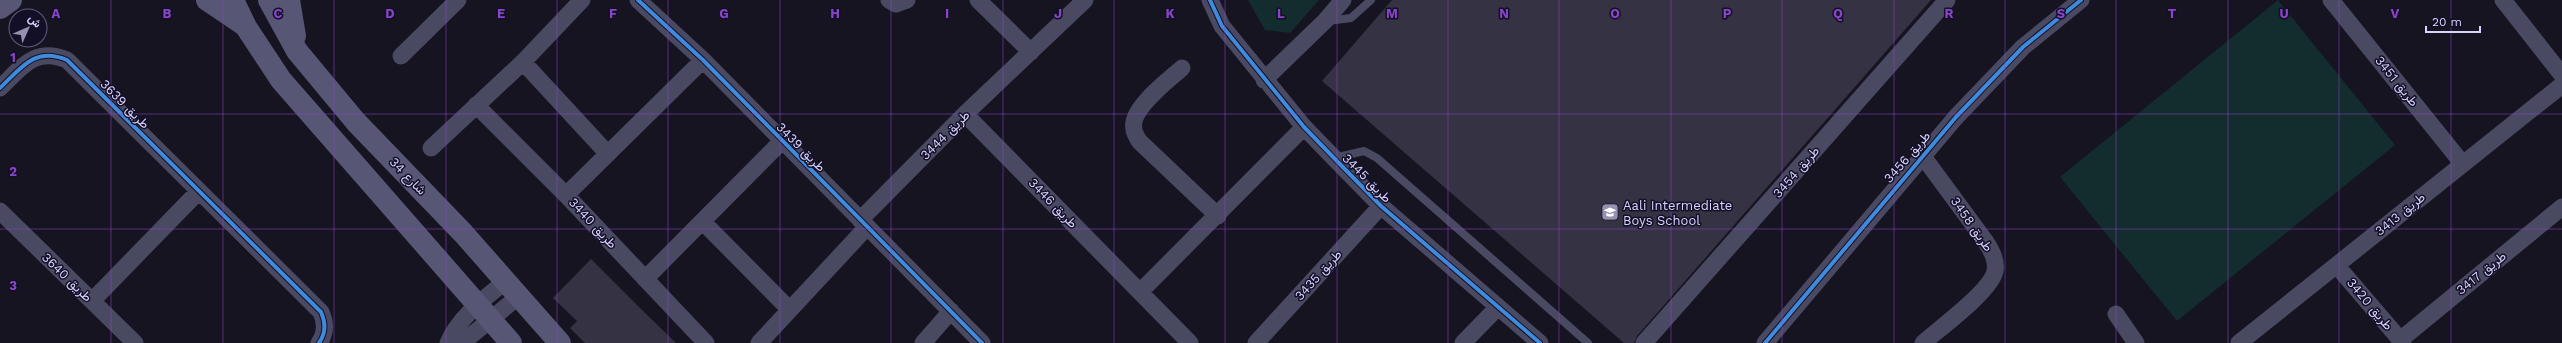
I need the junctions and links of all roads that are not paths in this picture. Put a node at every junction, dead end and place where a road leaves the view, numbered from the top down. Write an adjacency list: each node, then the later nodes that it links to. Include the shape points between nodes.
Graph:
1 (11, 0): 18 (street)
2 (207, 0): 20 (street)
3 (233, 0): 20 (street)
4 (268, 0): 21 (street, شارع 34)
5 (289, 0): 21 (street)
6 (458, 0): 23 (street)
7 (582, 0): 25 (street)
8 (638, 0): 24 (street, طريق 3439)
9 (978, 0): 22 (street)
10 (1085, 0): 22 (street, طريق 3444)
11 (1210, 0): 28 (street, طريق 3445, via 1222,26)
12 (1343, 0): 19 (street)
13 (1371, 0): 19 (lane, via 1351,18)
14 (1947, 0): 74 (street, طريق 3454)
15 (2081, 0): 37 (street, طريق 3456, via 2023,48)
16 (2331, 0): 39 (street, طريق 3451)
17 (2503, 0): 27 (street)
18 (0, 8)
19 (1325, 22): 28 (street)
20 (246, 27): 55 (street, via 281,80)
21 (297, 51): 50 (street, شارع 34, via 356,122)
22 (1031, 52): 32 (street, طريق 3444)
23 (401, 56)
24 (703, 60): 34 (street, طريق 3439); 36 (street)
25 (523, 62): 31 (street); 36 (street)
26 (1182, 68): 45 (street, via 1147,100 1136,115 1133,128 1139,140)
27 (2562, 75)
28 (1264, 80): 33 (street, طريق 3445)
29 (2562, 85): 39 (street, طريق 3413)
30 (0, 88): 40 (street, طريق 3639, via 30,60 38,56 48,55 67,60)
31 (476, 105): 35 (street); 41 (street, طريق 3440)
32 (965, 114): 47 (street, طريق 3444); 51 (street, طريق 3446)
33 (1304, 127): 38 (street, طريق 3445); 45 (street)
34 (782, 141): 46 (street, طريق 3439); 47 (street, طريق 3439)
35 (431, 148)
36 (608, 154): 41 (street)
37 (1922, 155): 75 (street, طريق 3456); 76 (street, طريق 3458, via 1986,242 1994,255 1995,270 1990,284)
38 (1334, 158): 42 (street, طريق 3445); 73 (lane, via 1356,151 1371,154)
39 (2462, 163): 48 (street, طريق 3413)
40 (198, 192): 52 (street); 60 (street, طريق 3639, via 321,312 325,326)
41 (566, 195): 49 (street, طريق 3440)
42 (1381, 206): 53 (street, طريق 3445); 70 (street, طريق 3435)
43 (2562, 207): 58 (street, طريق 3417)
44 (0, 211): 52 (street, طريق 3640)
45 (1218, 216): 51 (street)
46 (703, 222): 49 (street, طريق 3439); 54 (street)
47 (864, 224): 54 (street, طريق 3444); 56 (street, طريق 3439)
48 (2337, 266): 58 (street, طريق 3420); 78 (street, طريق 3413)
49 (645, 279): 65 (street, طريق 3440)
50 (513, 288): 55 (street); 64 (street, شارع 34)
51 (1140, 292): 69 (street, طريق 3446)
52 (92, 301): 59 (street, طريق 3640)
53 (1498, 307): 71 (street); 72 (street, طريق 3445)
54 (790, 310): 66 (street, طريق 3444)
55 (485, 311): 61 (street, via 456,330); 62 (street); 63 (street)
56 (951, 311): 67 (street); 68 (street, طريق 3439)
57 (2116, 314): 77 (street)
58 (2401, 341)
59 (135, 343)
60 (318, 343)
61 (448, 343)
62 (462, 343)
63 (511, 343)
64 (560, 343)
65 (706, 343)
66 (759, 343)
67 (923, 343)
68 (982, 343)
69 (1190, 343)
70 (1256, 343)
71 (1463, 343)
72 (1540, 343)
73 (1588, 343)
74 (1644, 343)
75 (1765, 343)
76 (1923, 343)
77 (2136, 343)
78 (2239, 343)

